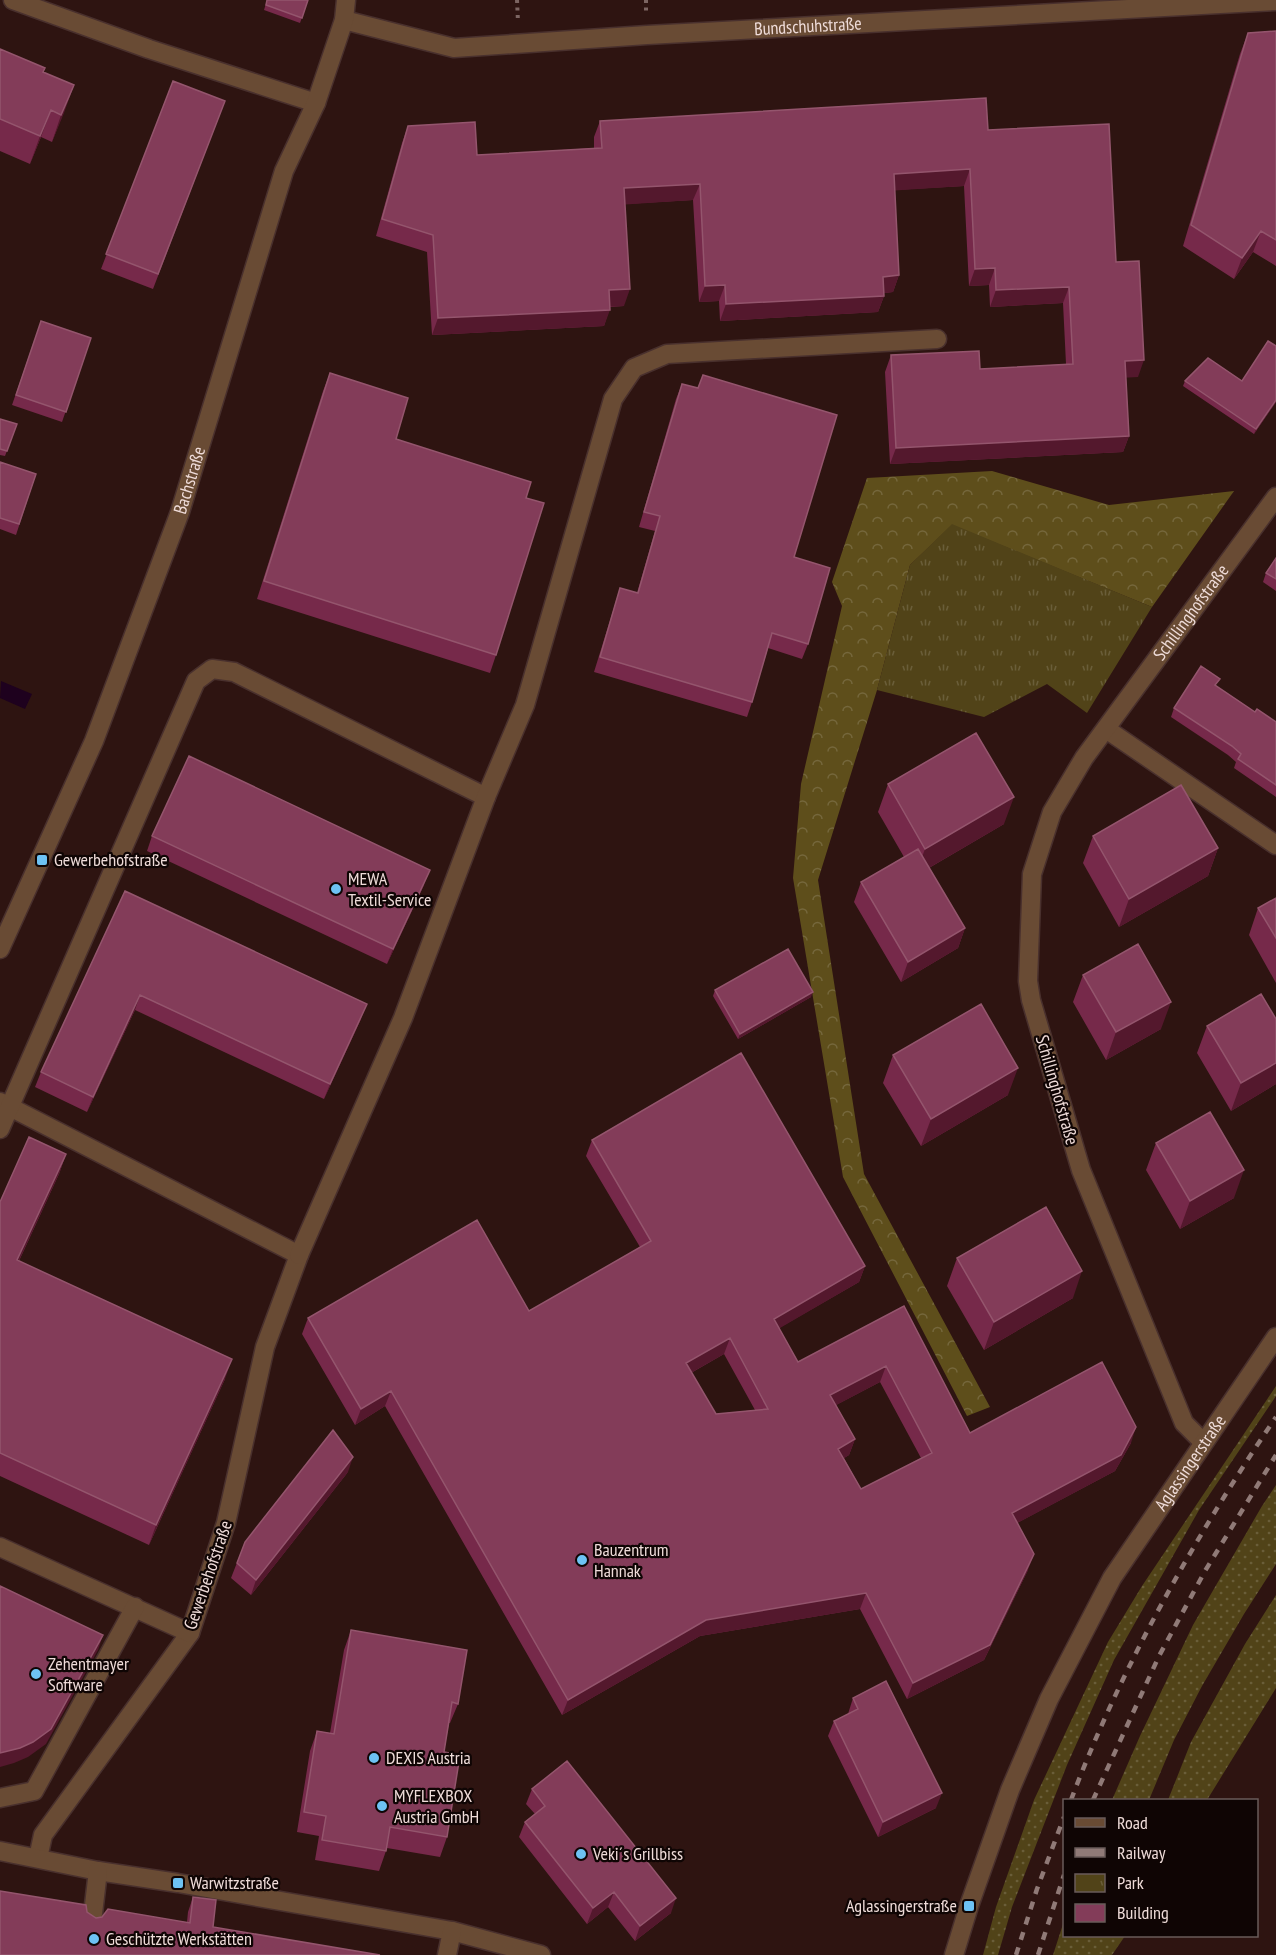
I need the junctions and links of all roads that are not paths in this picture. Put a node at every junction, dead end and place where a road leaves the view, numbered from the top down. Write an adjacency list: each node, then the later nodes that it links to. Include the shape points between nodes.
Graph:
1 (13, 0): 5 (street)
2 (346, 0): 4 (street, Bachstraße)
3 (1276, 1): 4 (street, Bundschuhstraße, via 454,48)
4 (344, 20): 5 (street, Bachstraße)
5 (316, 104): 11 (street, Bachstraße, via 284,171 176,523 94,741)
6 (937, 339): 9 (street, Gewerbehofstraße, via 667,354 634,369 613,399 525,705)
7 (1276, 498): 8 (street, Schillinghofstraße)
8 (1106, 729): 10 (street); 16 (street, Schillinghofstraße, via 1052,812 1032,874 1028,981 1081,1170 1184,1423)
9 (486, 797): 12 (street, via 234,672 212,669 196,681); 14 (street, Gewerbehofstraße, via 403,1018)
10 (1276, 844)
11 (0, 950)
12 (5, 1105): 13 (street); 14 (street)
13 (0, 1129)
14 (299, 1255): 19 (street, Gewerbehofstraße, via 266,1347 226,1523)
15 (1276, 1337): 16 (street, Aglassingerstraße)
16 (1203, 1442): 28 (street, Aglassingerstraße, via 1112,1578 1048,1699 1010,1790)
17 (0, 1546): 18 (street)
18 (135, 1607): 19 (street); 20 (street, via 34,1791)
19 (190, 1634): 22 (street, Gewerbehofstraße, via 43,1834)
20 (0, 1798)
21 (0, 1851): 22 (street)
22 (38, 1858): 23 (street)
23 (98, 1871): 24 (street); 25 (street)
24 (92, 1922)
25 (452, 1931): 26 (street); 27 (street)
26 (447, 1955)
27 (541, 1955)
28 (954, 1955)

